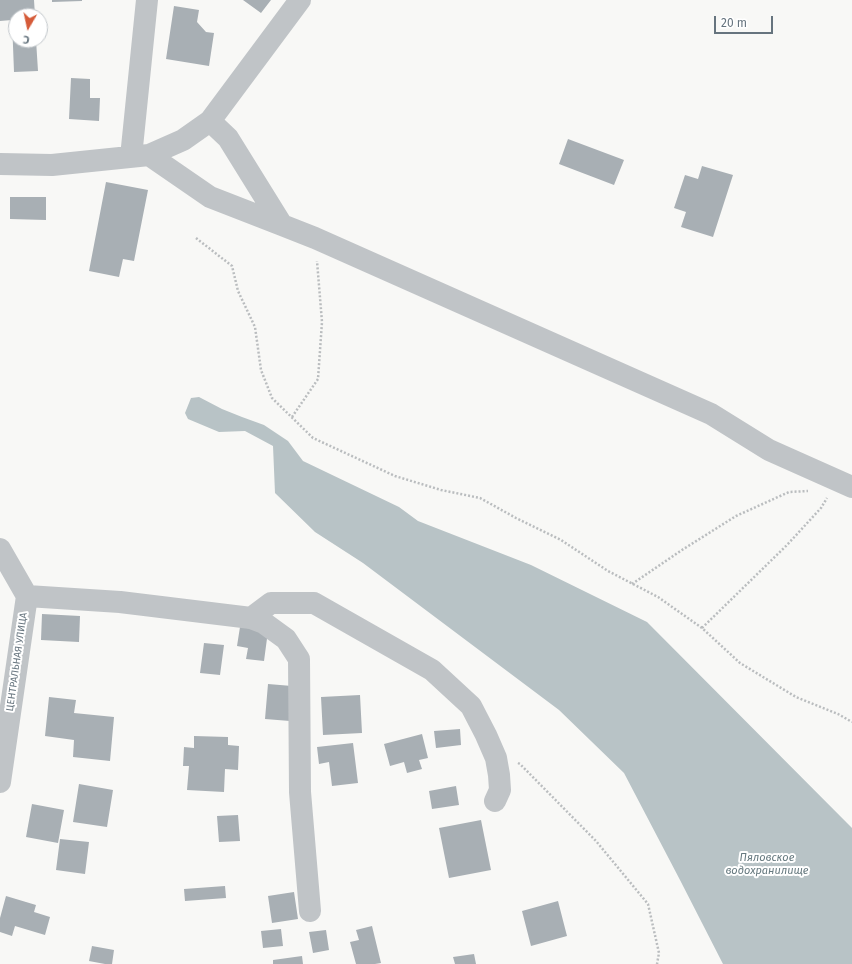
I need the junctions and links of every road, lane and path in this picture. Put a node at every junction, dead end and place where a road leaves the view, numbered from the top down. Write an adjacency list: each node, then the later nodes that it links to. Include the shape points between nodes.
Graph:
1 (147, 0): 4 (street)
2 (300, 0): 3 (street)
3 (210, 121): 4 (street, via 183,140); 6 (street, via 228,138)
4 (140, 156): 5 (street, via 52,165); 6 (street, via 210,198)
5 (0, 164)
6 (282, 225): 8 (street)
7 (196, 238): 9 (path, via 232,266 238,292 255,327 261,370 272,398)
8 (315, 238): 9 (path, via 322,322 318,379); 10 (street, via 712,414 769,450)
9 (292, 417): 14 (path, via 313,438 395,476 441,490 480,498 561,540)
10 (825, 476): 11 (street); 17 (path, via 831,491 821,508 788,545)
11 (852, 487)
12 (810, 491): 14 (path, via 789,492 736,516)
13 (0, 549): 15 (street)
14 (632, 584): 17 (path, via 658,597)
15 (27, 596): 16 (street, via 120,602); 20 (street, ЦЕНТРАЛЬНАЯ УЛИЦА)
16 (251, 618): 19 (street, via 271,603 314,602 432,670 471,706); 22 (street, via 264,623 286,639 299,658 300,792)
17 (702, 628): 18 (path, via 740,664 796,697)
18 (852, 722)
19 (496, 758): 21 (street, via 500,790); 23 (path, via 520,764 596,841 648,904 659,953)
20 (0, 782)
21 (495, 801)
22 (310, 911)
23 (657, 964)

